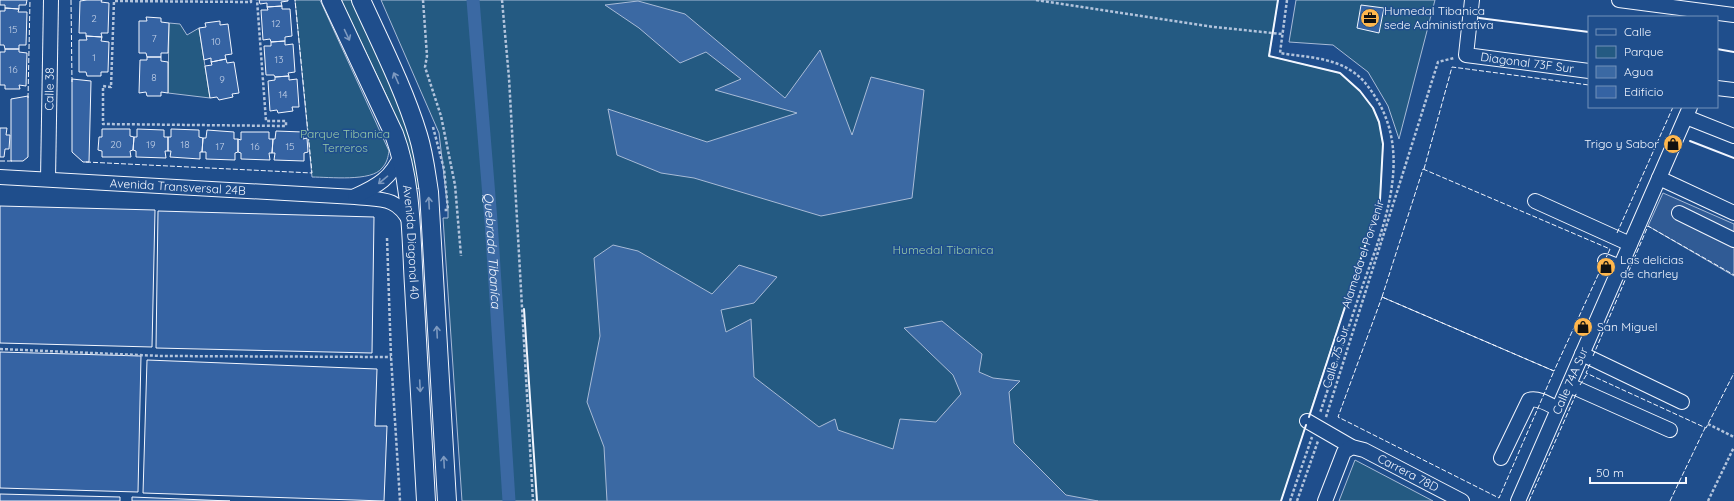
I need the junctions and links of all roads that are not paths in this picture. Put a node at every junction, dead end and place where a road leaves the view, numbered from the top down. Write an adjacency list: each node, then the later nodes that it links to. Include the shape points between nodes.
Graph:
1 (51, 0): 16 (street, Calle 38)
2 (331, 0): 13 (main road, Avenida Diagonal 40, one-way to 13)
3 (361, 0): 35 (main road, Avenida Diagonal 40, one-way to 3, via 426,168 404,96)
4 (1472, 0): 8 (street, Diagonal 73F Sur, via 1466,55)
5 (1619, 0): 6 (street)
6 (1662, 3): 7 (street)
7 (1734, 15)
8 (1588, 71)
9 (1718, 88): 10 (street)
10 (1734, 90)
11 (1688, 112): 12 (street); 15 (street, Calle 74A Sur)
12 (1734, 136)
13 (402, 154): 17 (street, Avenida Transversal 24B, one-way to 17, via 396,168 386,179); 21 (main road, Avenida Diagonal 40)
14 (0, 178): 16 (street, Avenida Transversal 24B)
15 (1659, 178): 20 (street); 23 (street, Calle 74A Sur)
16 (48, 179): 17 (street, Avenida Transversal 24B)
17 (355, 197): 21 (street, Avenida Transversal 24B, via 387,200 396,204 405,211)
18 (1535, 201): 23 (street)
19 (1679, 213): 22 (street)
20 (1734, 214)
21 (410, 222): 34 (main road, Avenida Diagonal 40, one-way to 34)
22 (1734, 240)
23 (1630, 244): 25 (street, Calle 74A Sur)
24 (1605, 261): 25 (street)
25 (1620, 267): 26 (street, Calle 74A Sur)
26 (1582, 354): 27 (street, Calle 74A Sur); 28 (street)
27 (1568, 384): 29 (street, Calle 74A Sur); 31 (street)
28 (1682, 402)
29 (1558, 408): 33 (street, via 1541,401 1529,400); 38 (street, Calle 74A Sur)
30 (1315, 426): 32 (street, Carrera 78D)
31 (1670, 430)
32 (1352, 447): 36 (street, via 1344,452); 37 (street, Carrera 78D, via 1364,450)
33 (1501, 458)
34 (426, 501)
35 (447, 501)
36 (1325, 501)
37 (1462, 501)
38 (1518, 501)

